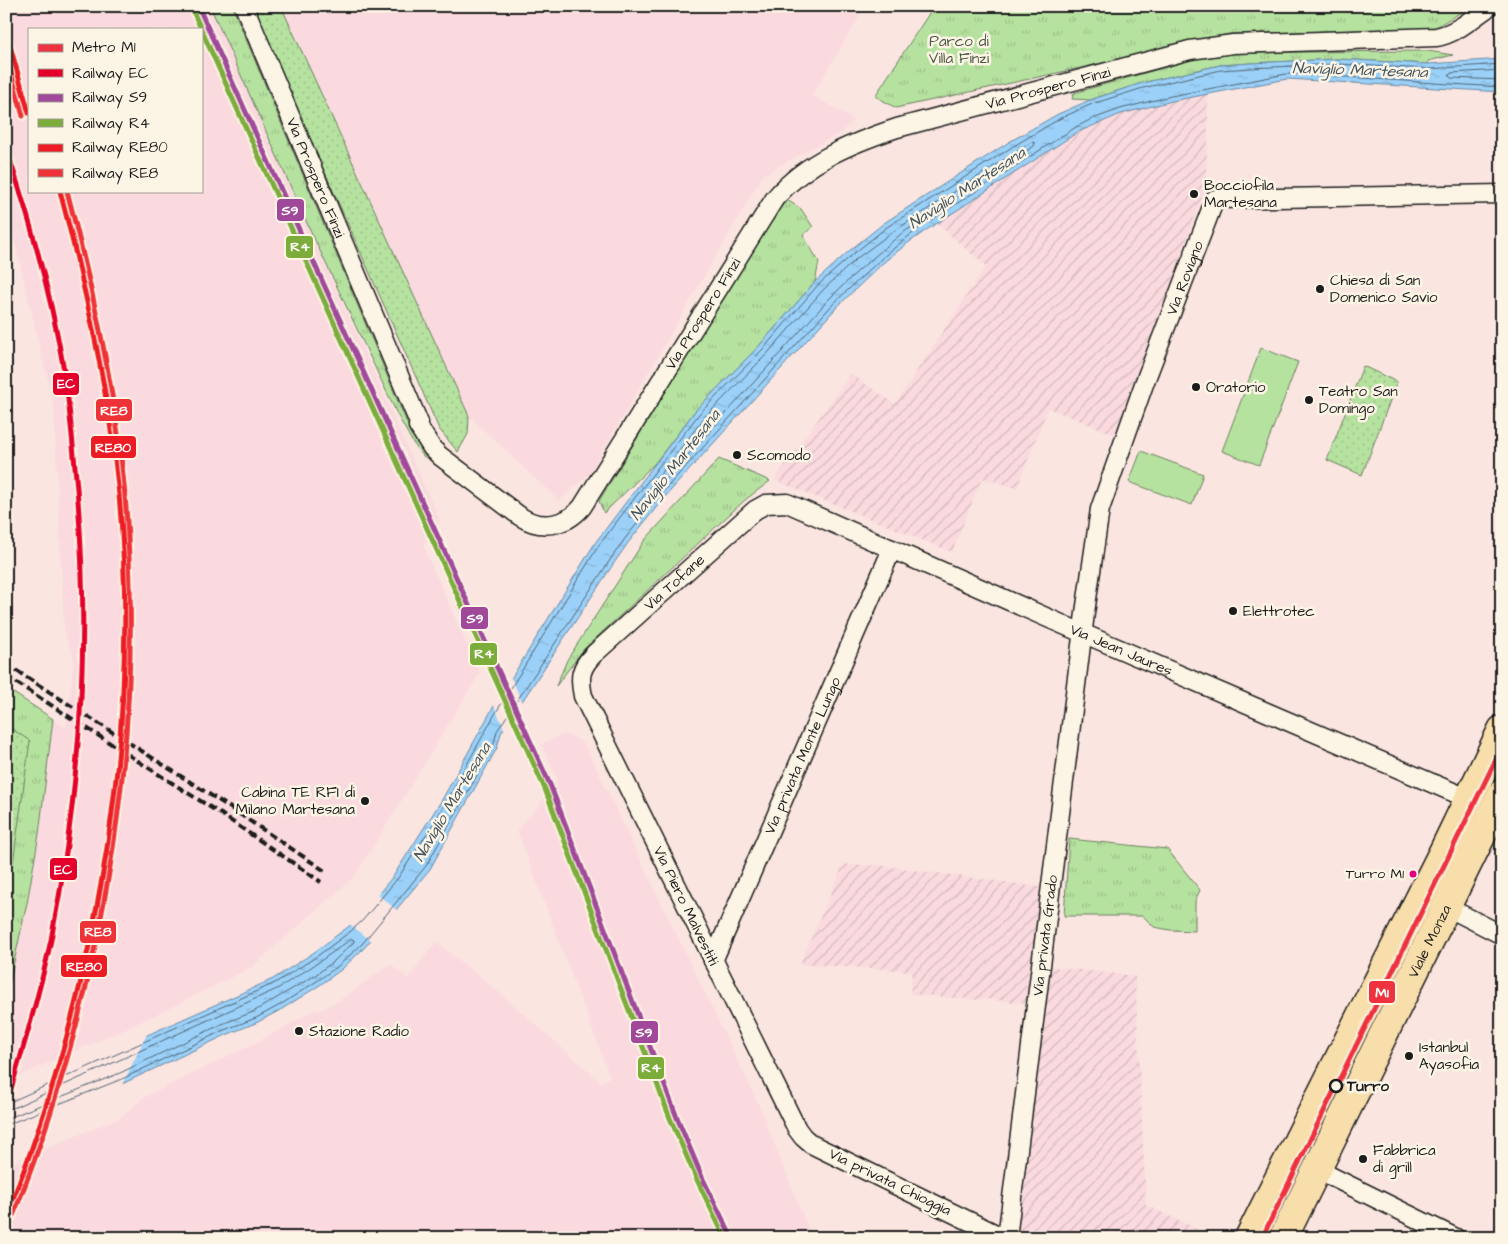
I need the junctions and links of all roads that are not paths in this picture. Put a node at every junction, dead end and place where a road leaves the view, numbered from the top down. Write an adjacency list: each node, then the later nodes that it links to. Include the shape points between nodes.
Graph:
1 (244, 6): 2 (street, Via Prospero Finzi, via 418,426 432,448 448,464 521,517 531,523 555,524 571,518 582,507 776,198 796,178 833,153 897,128 1190,50 1233,44 1436,38 1453,32)
2 (1490, 6)
3 (1502, 194): 6 (street, Via Rovigno, via 1215,199 1100,510)
4 (774, 503): 5 (street, Via Jean Jaures, via 787,503); 7 (street, Via Tofane, via 755,510 594,654)
5 (892, 549): 6 (street, Via Jean Jaures); 13 (street, Via privata Monte Lungo)
6 (1083, 633): 10 (street, Via Jean Jaures); 17 (street, Via privata Grado)
7 (582, 672): 13 (street, Via Piero Malvestiti, via 583,696)
8 (1502, 730): 10 (main road, Viale Monza)
9 (1502, 794): 11 (main road, Viale Monza)
10 (1469, 799): 15 (main road, Viale Monza)
11 (1447, 907): 12 (street); 16 (main road, Viale Monza)
12 (1502, 935)
13 (713, 961): 14 (street, Via Piero Malvestiti)
14 (803, 1137): 17 (street, Via privata Chioggia, via 811,1144)
15 (1290, 1155): 16 (main road); 18 (main road, Viale Monza)
16 (1316, 1170): 19 (main road, Viale Monza); 20 (street)
17 (1005, 1238)
18 (1248, 1238)
19 (1283, 1238)
20 (1456, 1238)

